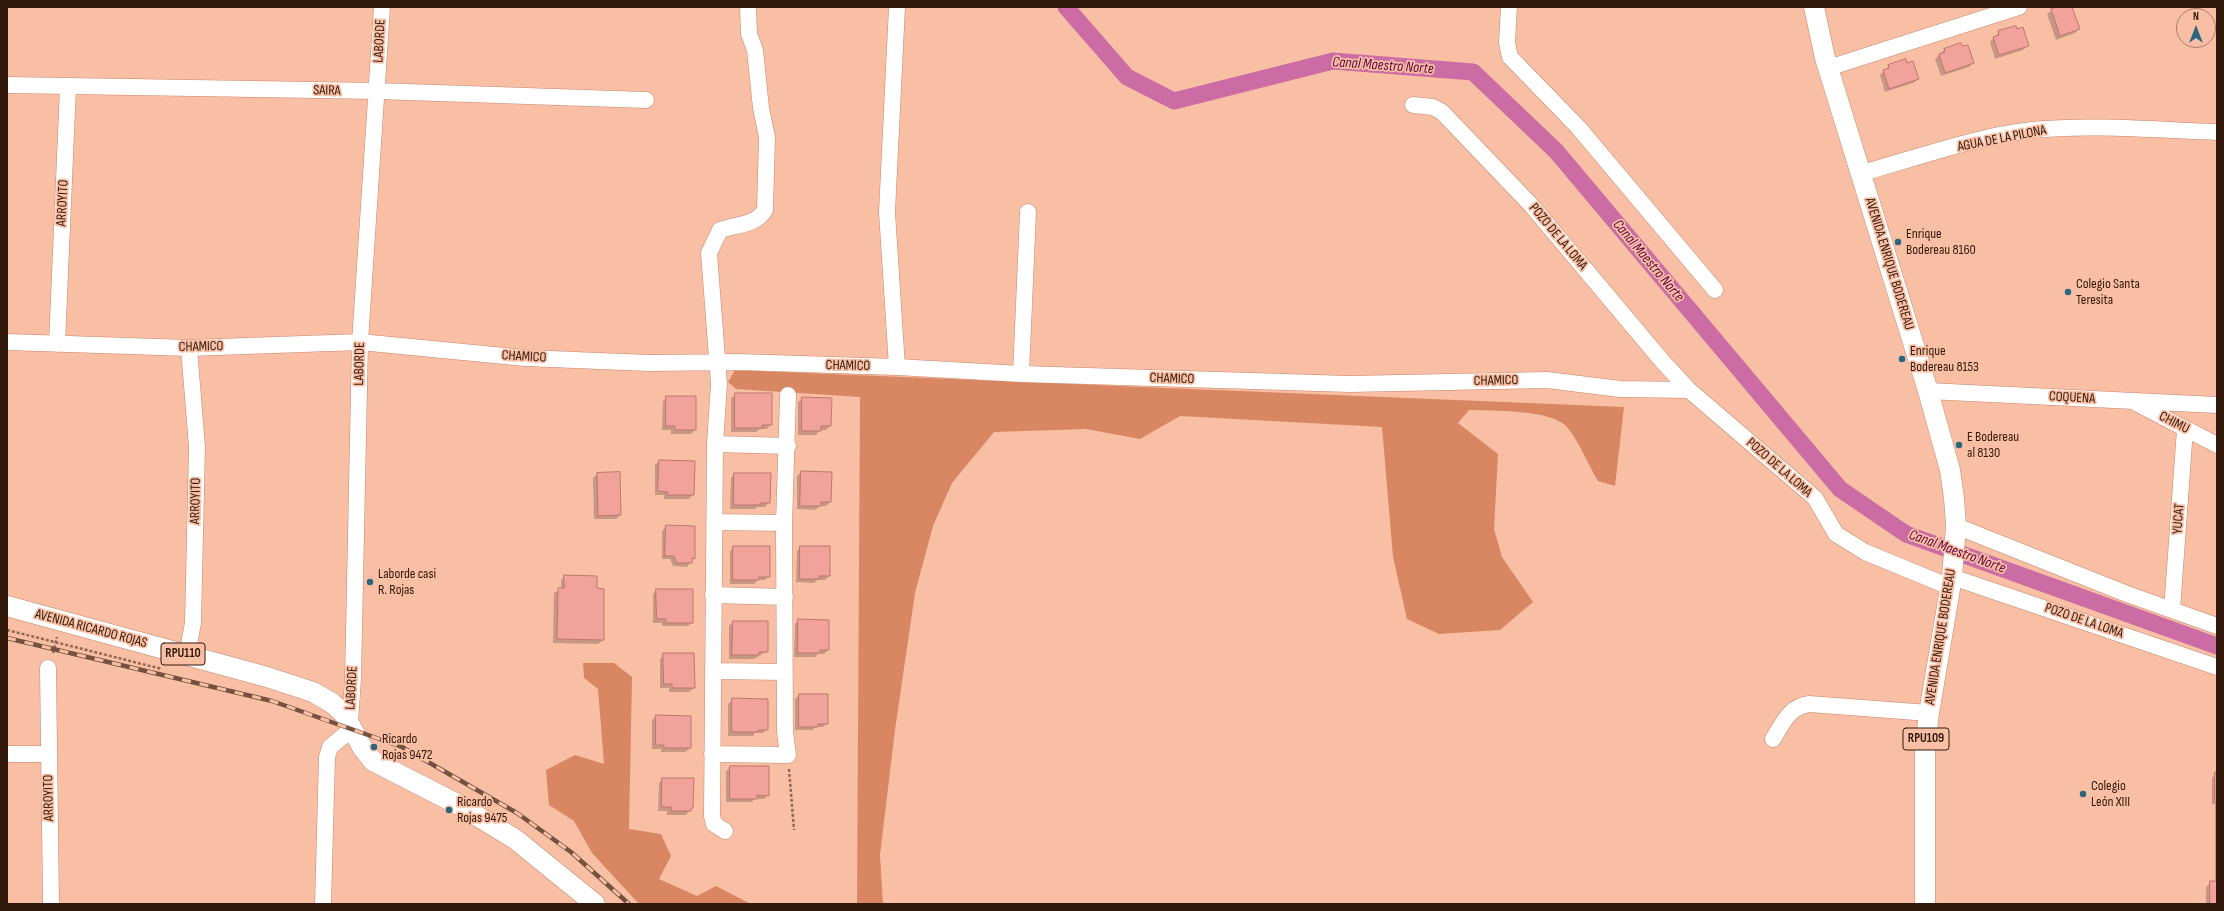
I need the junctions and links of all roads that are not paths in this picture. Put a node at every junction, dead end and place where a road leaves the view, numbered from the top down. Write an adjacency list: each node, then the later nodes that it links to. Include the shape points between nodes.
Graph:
1 (382, 7): 10 (street, LABORDE)
2 (748, 7): 21 (street, via 749,34 755,50 767,137 765,210 760,218 720,230 709,253)
3 (897, 7): 22 (street, via 887,212)
4 (1509, 7): 16 (street, via 1507,43 1510,57 1578,127)
5 (1814, 7): 7 (main road, AVENIDA ENRIQUE BODEREAU / RPU109)
6 (2019, 7): 7 (street)
7 (1828, 68): 14 (main road, AVENIDA ENRIQUE BODEREAU / RPU109)
8 (7, 85): 9 (street, SAIRA)
9 (68, 87): 10 (street, SAIRA); 19 (street, ARROYITO)
10 (377, 91): 11 (street, SAIRA); 18 (street, LABORDE)
11 (646, 100)
12 (1412, 105): 24 (street, POZO DE LA LOMA, via 1433,107 1442,112 1532,206 1662,362)
13 (2217, 132): 14 (street, AGUA DE LA PILONA, via 2065,128 2031,130 1986,139)
14 (1862, 173): 25 (main road, AVENIDA ENRIQUE BODEREAU / RPU109)
15 (1028, 212): 23 (street)
16 (1715, 290)
17 (7, 342): 19 (street, CHAMICO)
18 (360, 342): 20 (street, CHAMICO); 21 (street, CHAMICO, via 525,358); 48 (street, LABORDE)
19 (57, 344): 20 (street, CHAMICO)
20 (189, 348): 42 (street, ARROYITO, via 197,447 193,623)
21 (718, 363): 22 (street, CHAMICO); 30 (street)
22 (897, 367): 23 (street, CHAMICO)
23 (1020, 374): 24 (street, CHAMICO, via 1350,384 1547,380 1620,389)
24 (1689, 390): 36 (street, POZO DE LA LOMA, via 1815,498 1836,534 1865,552)
25 (1928, 391): 27 (street, COQUENA); 35 (main road, AVENIDA ENRIQUE BODEREAU / RPU109, via 1950,470)
26 (788, 395): 32 (street)
27 (2131, 401): 28 (street, COQUENA); 29 (street, CHIMU)
28 (2217, 405)
29 (2185, 429): 31 (street, CHIMU); 40 (street, YUCAT)
30 (715, 444): 32 (street); 33 (street)
31 (2217, 445)
32 (788, 446): 34 (street)
33 (715, 522): 34 (street); 37 (street)
34 (784, 524): 38 (street)
35 (1956, 526): 36 (main road, AVENIDA ENRIQUE BODEREAU / RPU109); 40 (street)
36 (1951, 582): 43 (street, POZO DE LA LOMA); 47 (main road, AVENIDA ENRIQUE BODEREAU / RPU109)
37 (713, 595): 38 (street); 45 (street)
38 (785, 597): 46 (street)
39 (7, 606): 42 (main road, AVENIDA RICARDO ROJAS / RPU110)
40 (2172, 610): 41 (street)
41 (2217, 626)
42 (187, 655): 48 (main road, AVENIDA RICARDO ROJAS / RPU110, via 313,692 332,703)
43 (2217, 667)
44 (48, 668): 51 (street, ARROYITO)
45 (713, 671): 46 (street); 52 (street)
46 (785, 672): 52 (street, via 785,732 788,755)
47 (1929, 713): 49 (street, via 1809,704 1798,706 1789,712); 57 (main road, AVENIDA ENRIQUE BODEREAU / RPU109, via 1924,774)
48 (351, 725): 54 (main road, AVENIDA RICARDO ROJAS / RPU110, via 362,747 373,761 459,804 508,835 542,859); 56 (street, LABORDE, via 330,747 327,757)
49 (1773, 739)
50 (7, 754): 51 (street)
51 (48, 754): 55 (street, ARROYITO)
52 (712, 754): 53 (street, via 712,816 714,824)
53 (725, 831)
54 (584, 901)
55 (51, 904)
56 (323, 904)
57 (1925, 904)

